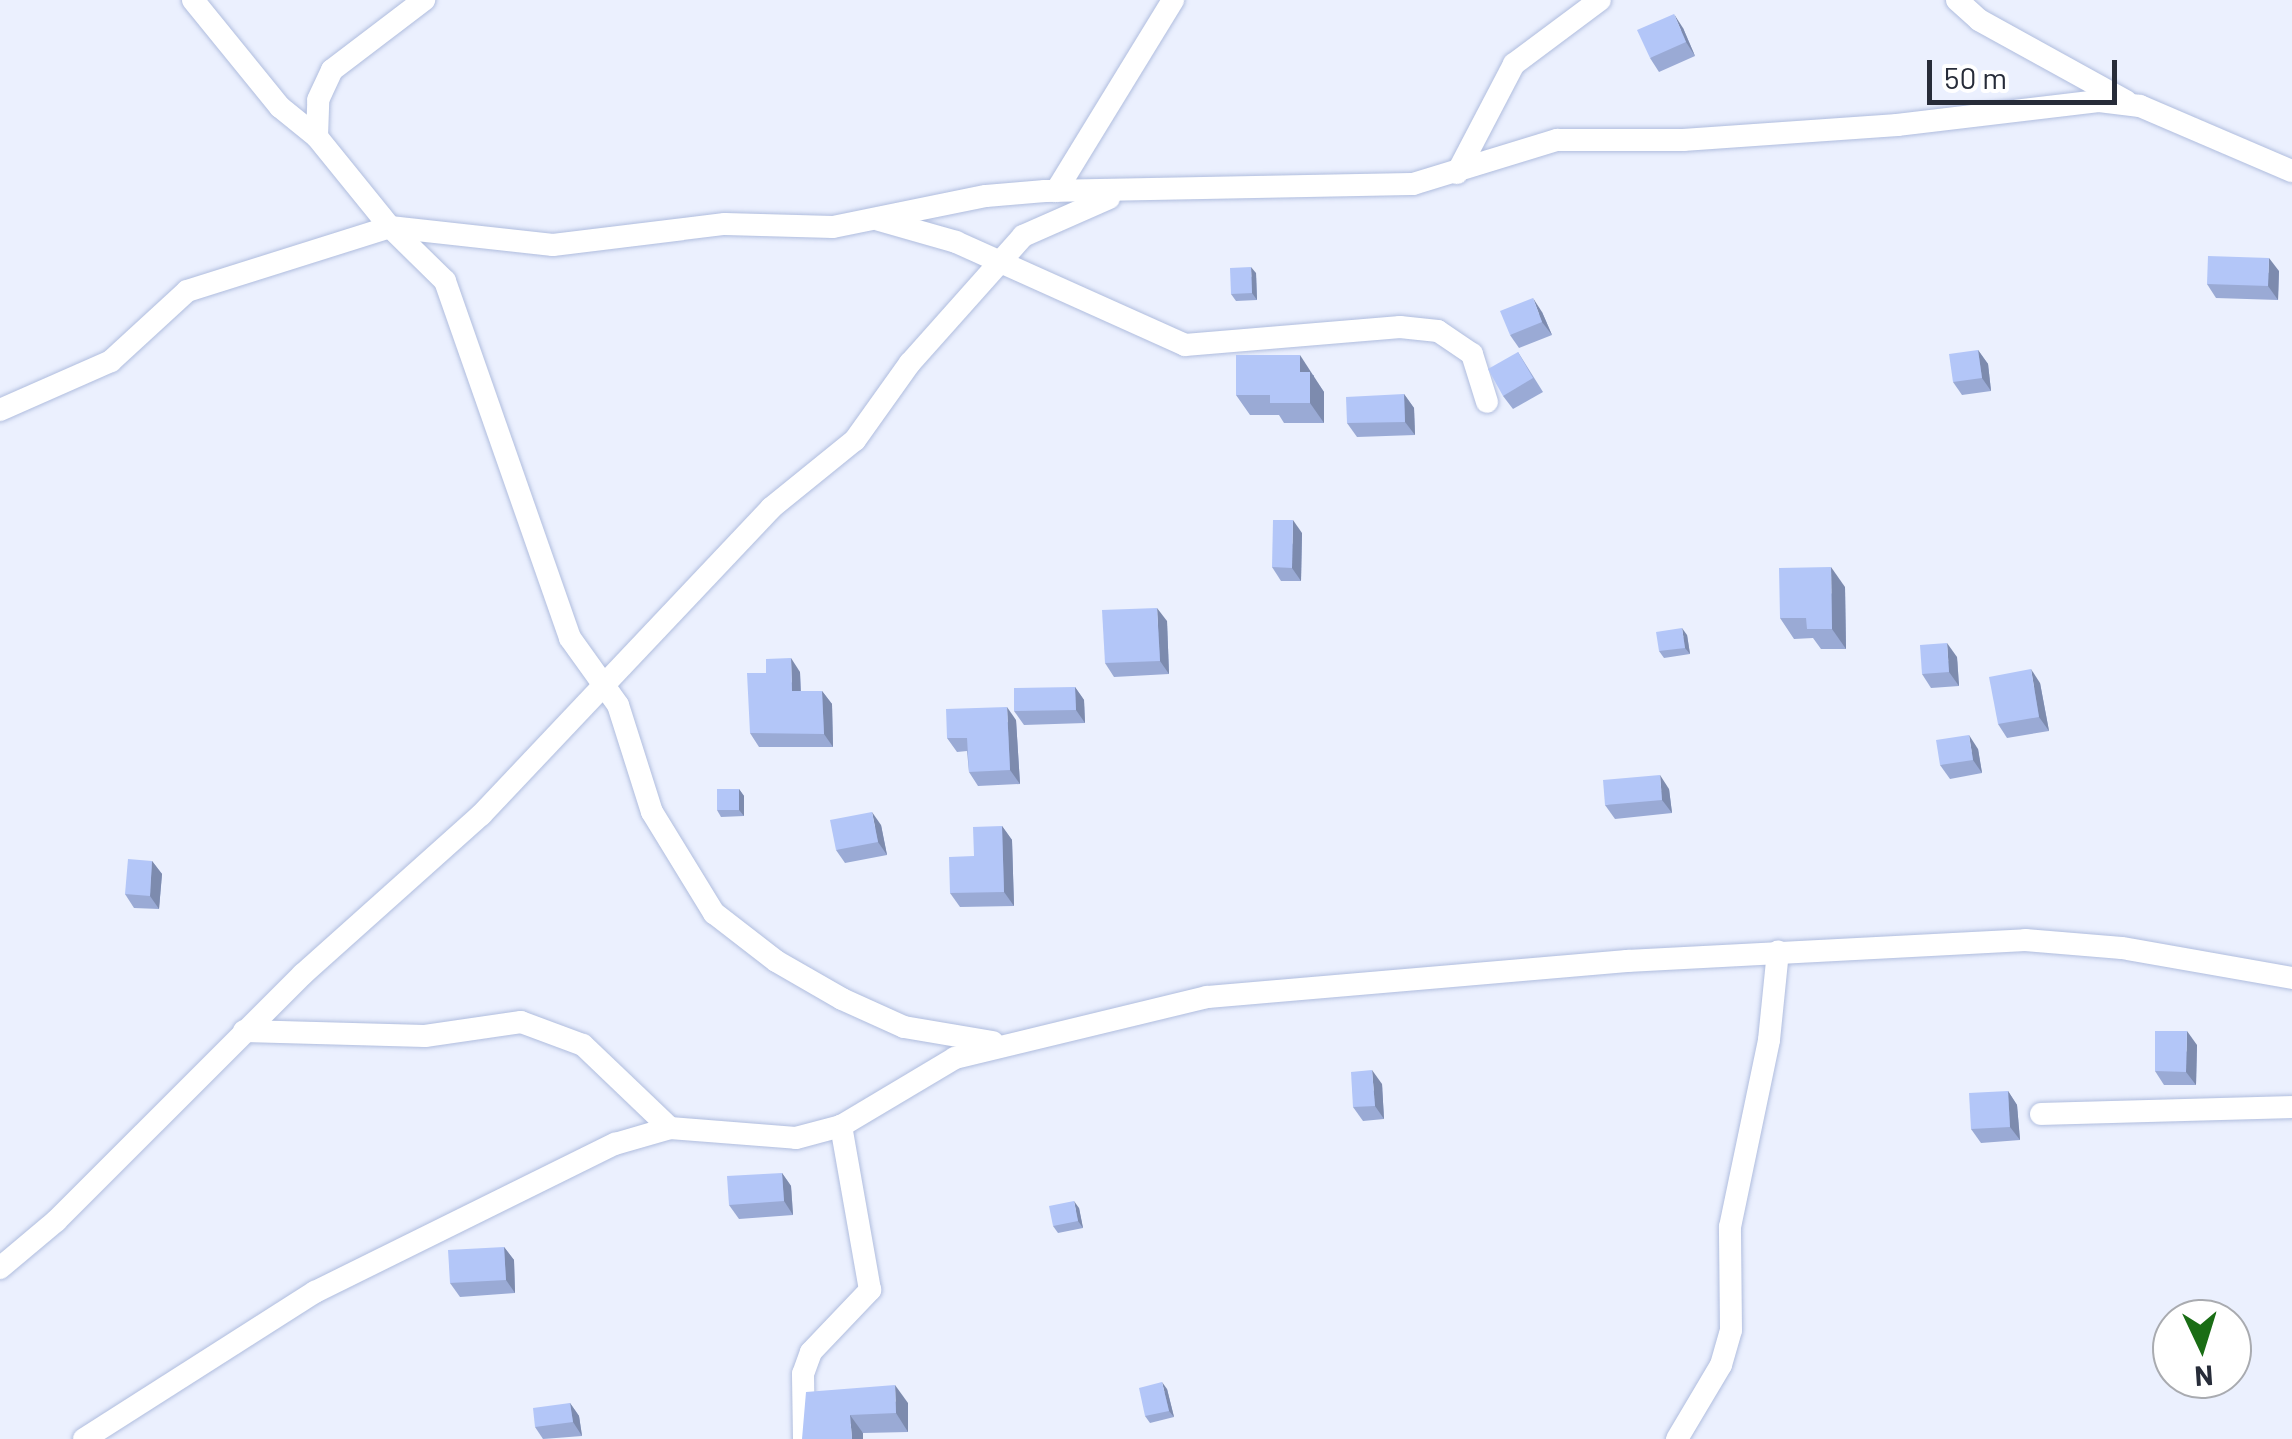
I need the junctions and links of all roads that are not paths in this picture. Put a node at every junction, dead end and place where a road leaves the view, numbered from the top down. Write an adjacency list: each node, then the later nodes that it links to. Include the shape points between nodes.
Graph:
1 (193, 0): 7 (street, via 280,106)
2 (424, 0): 7 (street, via 332,70 318,100)
3 (1174, 0): 10 (street)
4 (1600, 0): 9 (street, via 1514,64)
5 (1957, 0): 6 (street, via 1979,20)
6 (2126, 100): 8 (street); 9 (street, via 1683,140 1557,140)
7 (317, 137): 13 (street)
8 (2292, 171)
9 (1457, 173): 11 (street, via 1413,184)
10 (1056, 191): 11 (street); 12 (street, via 986,196)
11 (1126, 192): 14 (street, via 1061,214 1024,236)
12 (876, 220): 13 (street, via 726,224 553,245); 14 (street)
13 (390, 227): 16 (street, via 186,291 111,361); 17 (street, via 445,281 462,316 508,471 570,638)
14 (1001, 261): 15 (street, via 1185,345 1400,326 1438,331 1472,354); 17 (street, via 910,363 855,440 771,508)
15 (1488, 402)
16 (0, 410)
17 (605, 687): 20 (street, via 481,815); 21 (street, via 618,705 652,812 714,913 776,961 842,999 904,1027)
18 (1778, 951): 19 (street, via 2025,940 2122,948); 21 (street, via 1207,996); 29 (street, via 1769,1040 1730,1227 1732,1330 1721,1365)
19 (2292, 978)
20 (244, 1031): 25 (street, via 425,1036 521,1022 583,1045); 26 (street, via 56,1221)
21 (1002, 1044): 24 (street, via 923,1074)
22 (2292, 1108): 23 (street)
23 (2041, 1114)
24 (841, 1126): 25 (street, via 796,1138); 28 (street, via 870,1290 811,1352 803,1374)
25 (670, 1128): 27 (street, via 615,1144 315,1292)
26 (0, 1268)
27 (84, 1439)
28 (804, 1439)
29 (1676, 1439)

